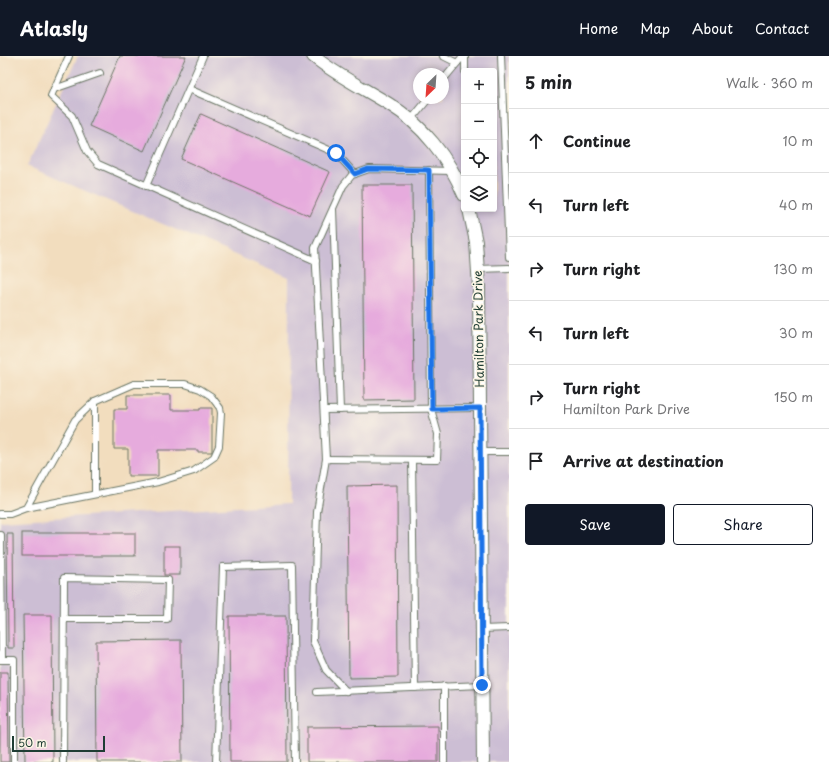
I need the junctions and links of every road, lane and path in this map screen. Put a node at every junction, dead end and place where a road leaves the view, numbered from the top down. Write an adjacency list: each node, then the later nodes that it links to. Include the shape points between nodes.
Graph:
1 (69, 56): 11 (lane)
2 (203, 56): 12 (lane)
3 (313, 56): 14 (street)
4 (443, 56): 7 (lane)
5 (464, 56): 7 (lane); 8 (lane)
6 (501, 56): 22 (lane)
7 (457, 63): 10 (lane)
8 (465, 68)
9 (100, 73): 11 (lane)
10 (449, 73)
11 (54, 89): 18 (lane, via 51,96 72,116 87,151 98,164)
12 (189, 89): 17 (lane, via 336,153); 18 (lane)
13 (423, 104): 14 (lane)
14 (410, 120): 16 (street, via 437,148)
15 (429, 170): 16 (lane); 17 (lane, via 368,169); 28 (lane)
16 (452, 171): 19 (street)
17 (355, 174): 20 (lane, via 343,186)
18 (146, 186): 23 (lane)
19 (461, 189)
20 (333, 208): 23 (lane, via 315,248); 30 (lane)
21 (470, 212): 25 (street, Hamilton Park Drive)
22 (509, 257)
23 (316, 261): 29 (lane)
24 (509, 268): 25 (lane)
25 (478, 269): 27 (street, Hamilton Park Drive)
26 (94, 401): 35 (lane); 35 (lane, via 134,384 185,384 211,396 221,413 219,446 214,457 194,471 158,482); 36 (lane, via 75,420)
27 (480, 408): 28 (lane); 31 (street, Hamilton Park Drive)
28 (432, 409): 30 (lane); 34 (lane, via 438,434 437,460)
29 (324, 410): 30 (lane); 33 (lane)
30 (340, 410)
31 (480, 452): 32 (lane); 41 (street, Hamilton Park Drive)
32 (509, 452)
33 (326, 459): 34 (lane); 46 (lane, via 317,512 313,641 326,670)
34 (412, 460): 45 (lane)
35 (95, 494): 36 (lane)
36 (26, 508): 37 (lane, via 10,514)
37 (0, 514)
38 (0, 535): 42 (lane)
39 (64, 619): 39 (lane, via 167,619 168,580 64,578); 49 (lane)
40 (509, 628): 41 (lane)
41 (482, 629): 43 (street, Hamilton Park Drive)
42 (1, 660): 48 (lane, via 14,660)
43 (482, 685): 44 (lane); 53 (street, Hamilton Park Drive)
44 (444, 686): 45 (lane); 52 (lane)
45 (415, 688): 46 (lane)
46 (346, 691): 47 (lane)
47 (317, 692)
48 (14, 762)
49 (63, 762)
50 (216, 762): 51 (lane, via 223,567 292,565)
51 (295, 762)
52 (444, 762)
53 (483, 762)

